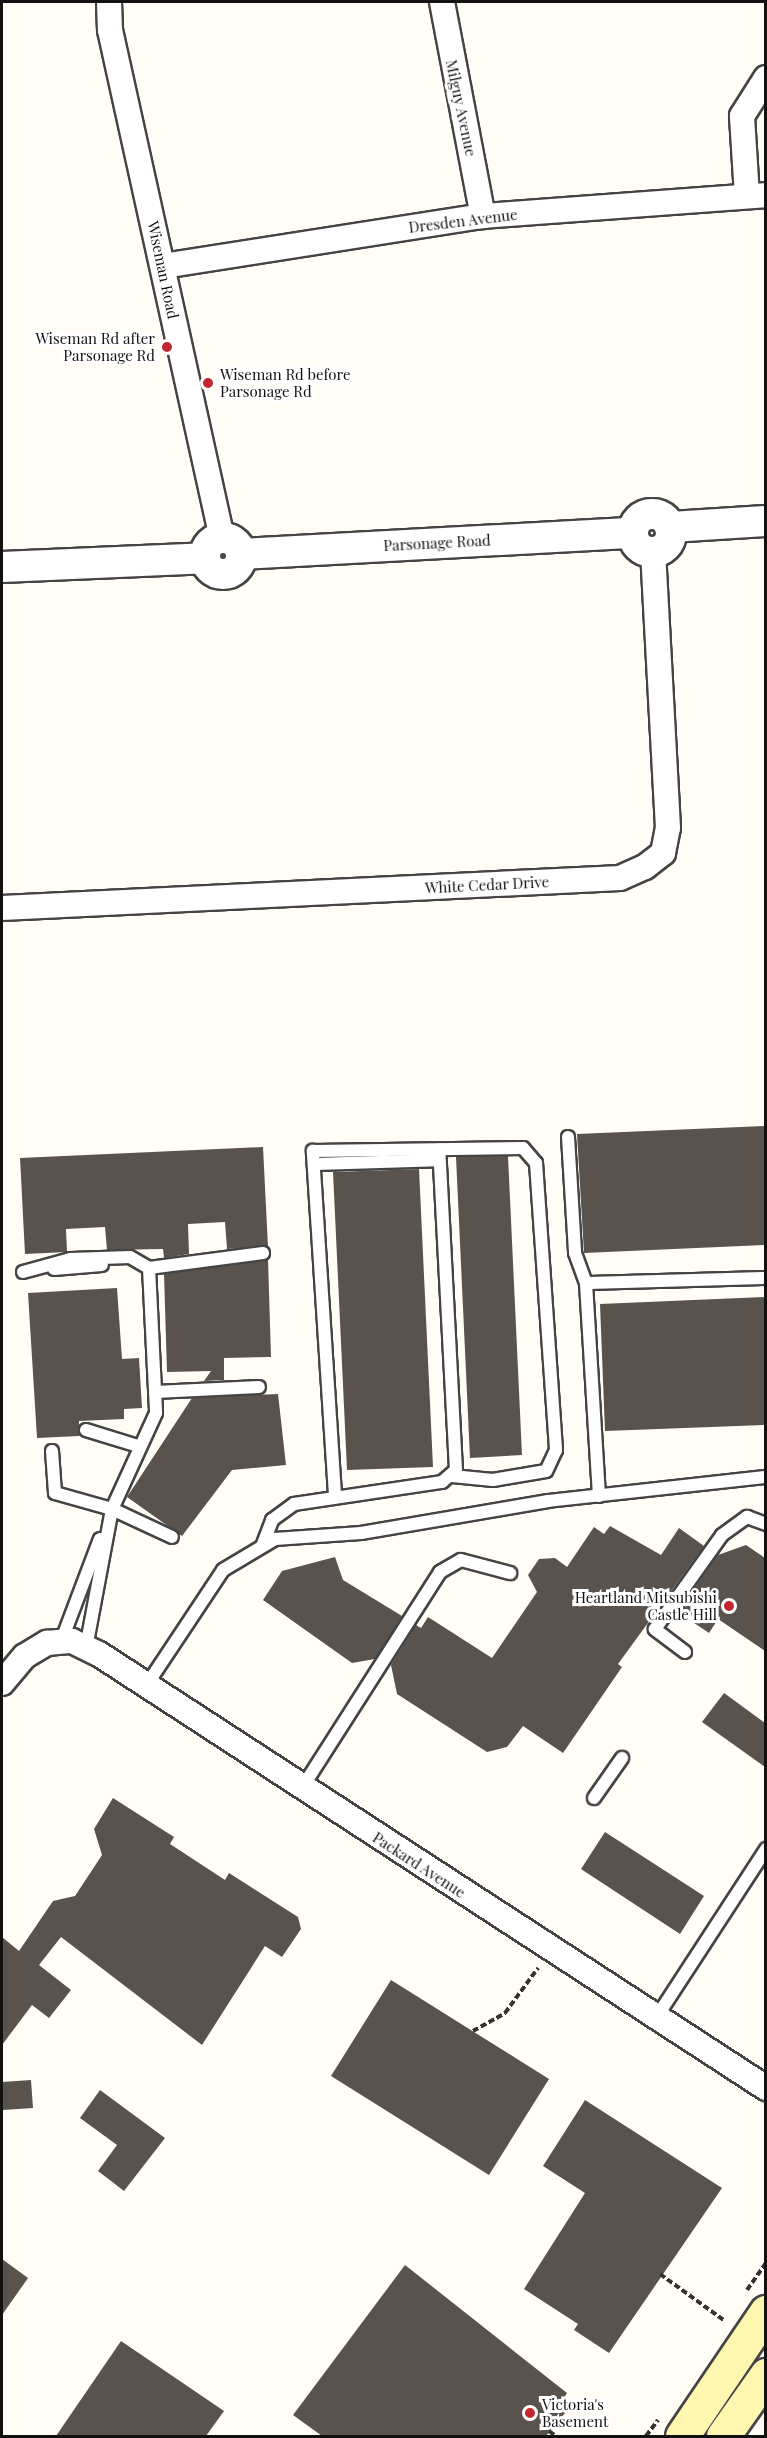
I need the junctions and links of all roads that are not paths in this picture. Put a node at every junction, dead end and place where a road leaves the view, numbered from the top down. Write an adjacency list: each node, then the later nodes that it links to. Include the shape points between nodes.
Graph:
1 (109, 2): 6 (street, Wiseman Road)
2 (442, 2): 5 (street, Milguy Avenue)
3 (765, 78): 4 (street, via 742,116)
4 (756, 195): 5 (street, Dresden Avenue)
5 (483, 216): 6 (street, Dresden Avenue)
6 (163, 266): 9 (street, Wiseman Road)
7 (765, 521): 8 (street, via 670,527 662,516 649,514 637,520)
8 (643, 542): 9 (street, Parsonage Road); 11 (street, White Cedar Drive, via 668,828 663,853 645,867 620,878)
9 (223, 550): 10 (street, Parsonage Road)
10 (2, 567)
11 (2, 908)
12 (568, 1137): 17 (lane, via 575,1253)
13 (439, 1155): 23 (lane, via 456,1460); 23 (lane, via 523,1148 536,1163 556,1450 546,1471 493,1480); 25 (lane, via 313,1151)
14 (263, 1253): 15 (lane)
15 (148, 1268): 19 (lane); 21 (lane, via 130,1257 83,1258 23,1272 130,1263 143,1273 151,1413)
16 (765, 1278): 17 (lane)
17 (586, 1283): 26 (lane)
18 (259, 1387): 19 (lane)
19 (155, 1392): 27 (lane, via 156,1413)
20 (86, 1430): 21 (lane)
21 (138, 1446): 27 (lane)
22 (52, 1451): 27 (lane, via 55,1493)
23 (452, 1476): 25 (lane, via 442,1482)
24 (765, 1477): 26 (lane)
25 (335, 1495): 30 (lane, via 286,1508 267,1527)
26 (598, 1496): 30 (lane)
27 (112, 1509): 29 (lane); 32 (lane); 32 (lane)
28 (765, 1524): 33 (lane, via 747,1517 722,1535 655,1629)
29 (172, 1537)
30 (263, 1544): 35 (lane, via 223,1570)
31 (510, 1573): 37 (lane, via 470,1560 440,1572)
32 (73, 1644): 34 (street, via 47,1643 25,1656); 35 (street, Packard Avenue)
33 (685, 1653)
34 (2, 1683)
35 (146, 1686): 37 (street, Packard Avenue)
36 (622, 1758): 38 (lane)
37 (301, 1790): 40 (street, Packard Avenue)
38 (594, 1798)
39 (765, 1849): 40 (lane)
40 (656, 2018): 41 (street, Packard Avenue)
41 (765, 2088)
42 (765, 2312): 43 (main road)
43 (722, 2377): 44 (main road); 45 (main road)
44 (761, 2392): 46 (main road)
45 (682, 2436)
46 (723, 2436)

